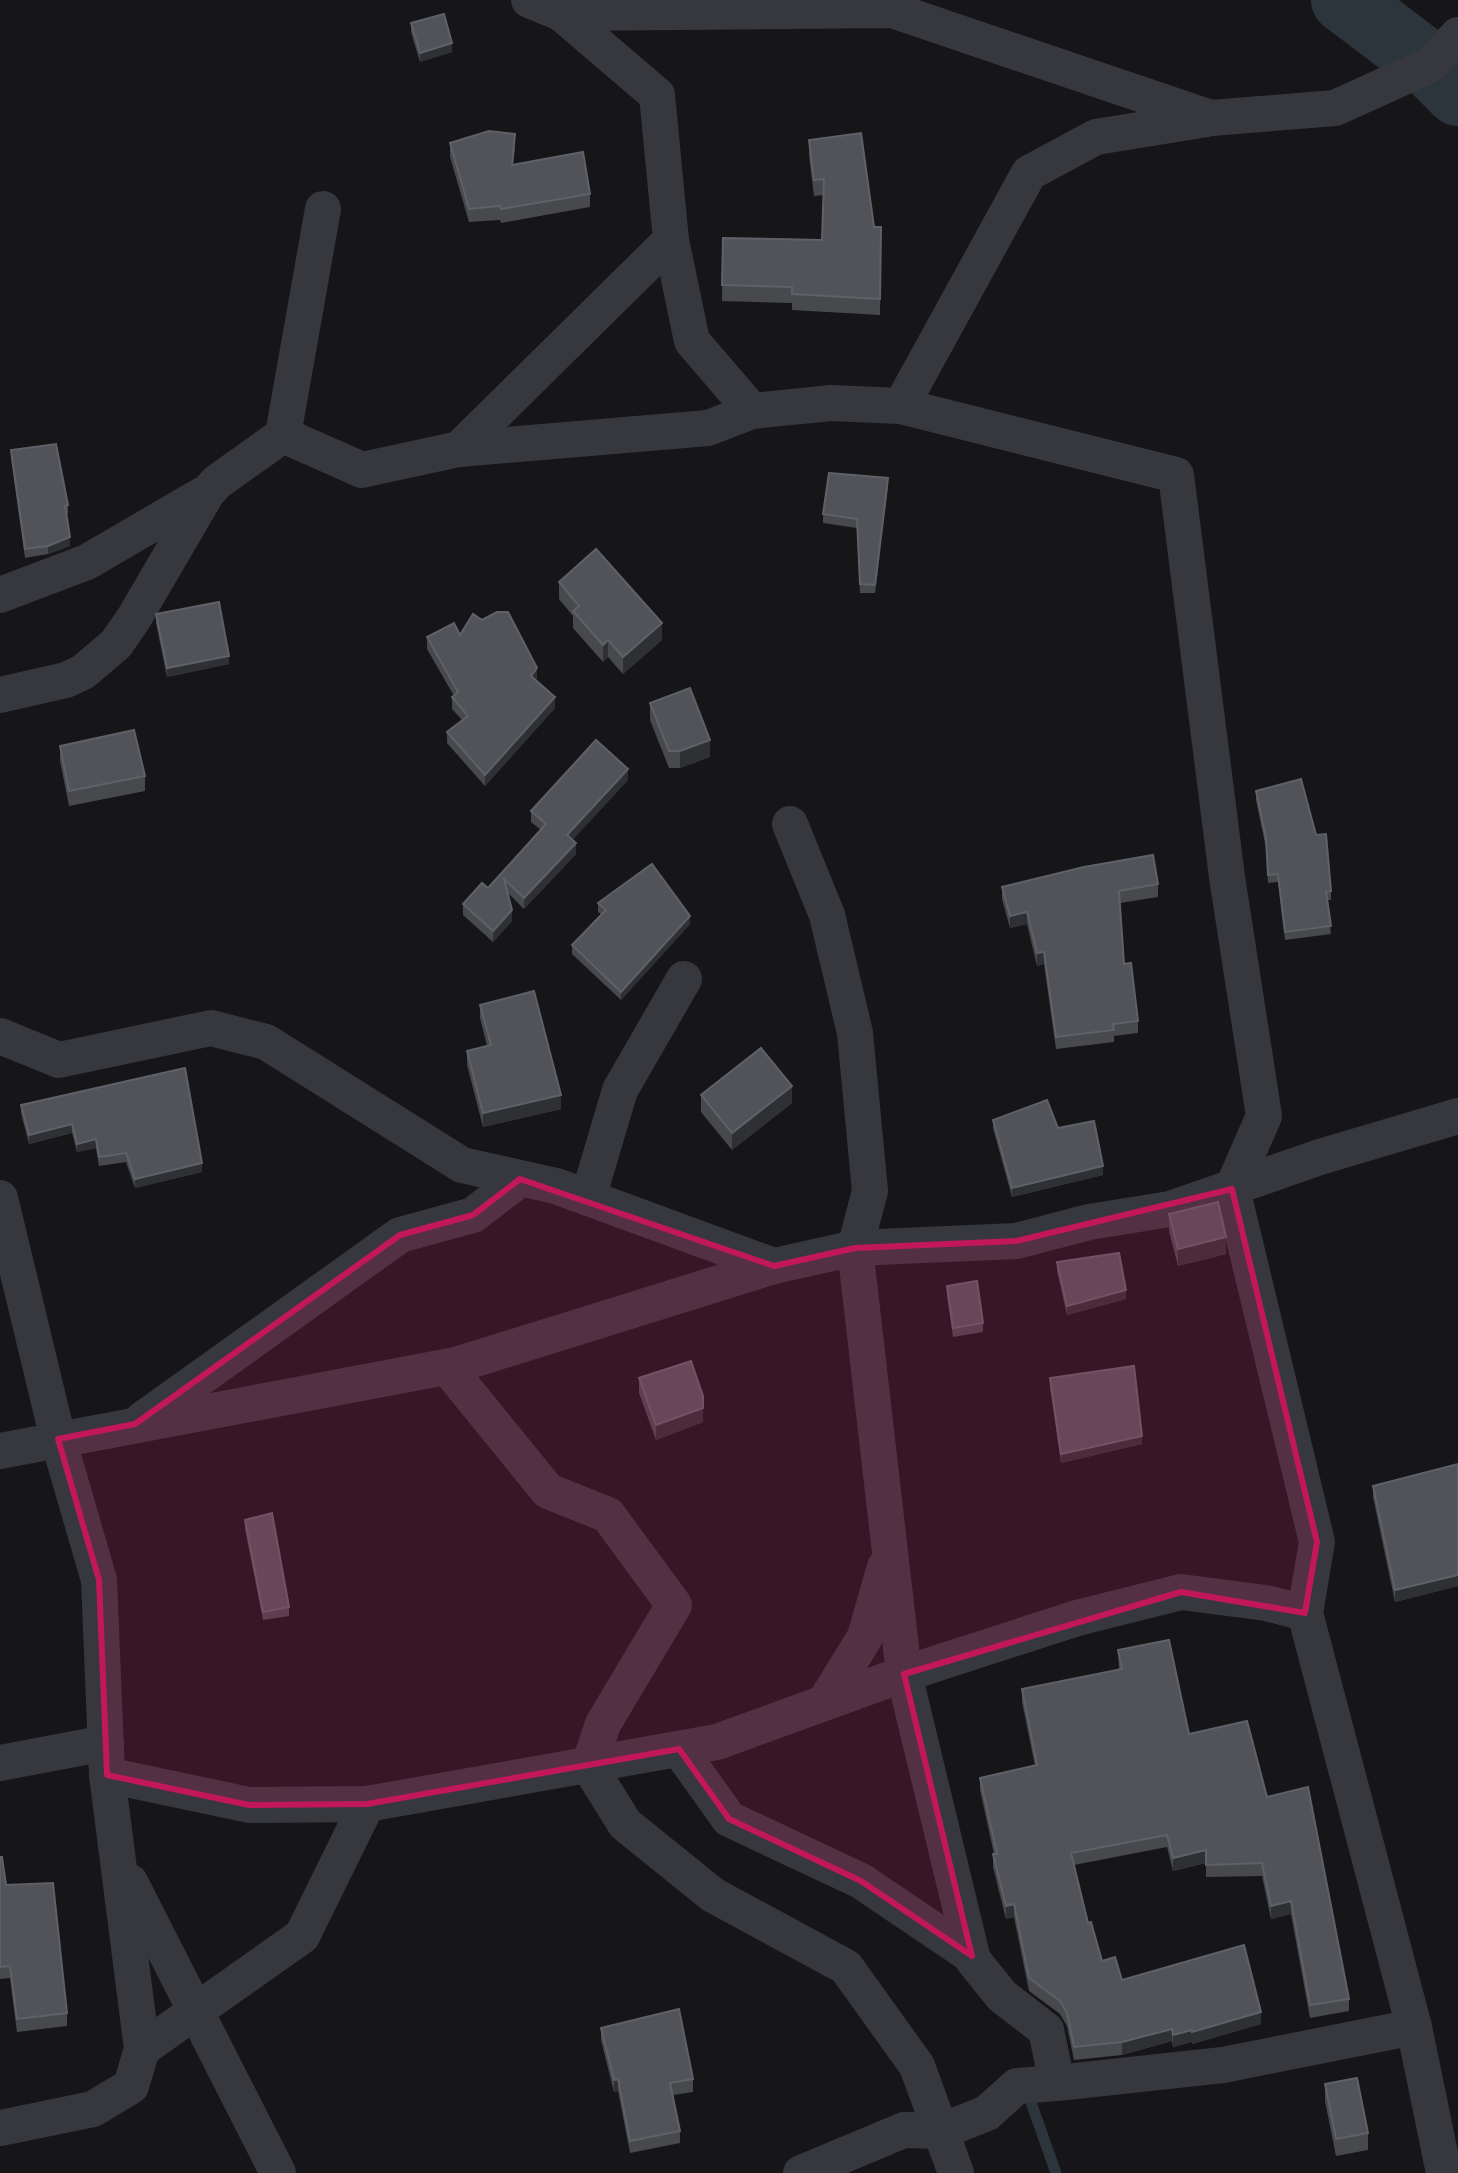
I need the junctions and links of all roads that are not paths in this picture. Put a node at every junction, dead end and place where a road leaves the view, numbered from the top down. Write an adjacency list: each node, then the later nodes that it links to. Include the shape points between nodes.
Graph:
1 (545, 6): 3 (street, via 892,10); 5 (street, via 657,95)
2 (1458, 35): 3 (street, via 1430,65 1335,108)
3 (1211, 118): 6 (street, via 1096,137 1029,173)
4 (323, 209): 8 (street)
5 (671, 240): 7 (street, via 692,341); 9 (street)
6 (901, 406): 7 (street, via 831,403); 18 (street, via 1176,475 1227,877 1264,1116)
7 (752, 411): 9 (street, via 708,428)
8 (283, 435): 9 (street, via 362,470); 10 (street)
9 (459, 449)
10 (207, 493): 11 (street, via 87,562); 12 (street, via 116,644 66,680)
11 (0, 595)
12 (0, 695)
13 (790, 824): 21 (street, via 827,915 855,1033 870,1191)
14 (684, 979): 20 (street, via 620,1090)
15 (0, 1036): 17 (street, via 59,1060 211,1028 266,1042 462,1165)
16 (1458, 1116): 18 (street)
17 (520, 1179): 20 (street); 24 (street, via 473,1215 400,1235)
18 (1232, 1189): 21 (street, via 1170,1209 1016,1241); 28 (street, via 1317,1542)
19 (0, 1198): 25 (street)
20 (588, 1198): 22 (street)
21 (855, 1248): 22 (street); 27 (street)
22 (774, 1266): 23 (street)
23 (447, 1367): 24 (street); 34 (street, via 548,1491 608,1515 674,1605 603,1724)
24 (135, 1424): 25 (street)
25 (58, 1439): 26 (street); 32 (street, via 99,1580)
26 (0, 1451)
27 (889, 1550): 29 (street); 30 (street, via 865,1637)
28 (1305, 1613): 29 (street, via 1181,1592 1077,1618); 39 (street)
29 (904, 1674): 30 (street); 37 (street)
30 (825, 1702): 31 (street, via 717,1742)
31 (679, 1749): 34 (street); 37 (street, via 729,1819 861,1881)
32 (107, 1759): 33 (street); 35 (street, via 249,1805); 36 (street)
33 (0, 1763)
34 (589, 1766): 35 (street); 43 (street, via 625,1824 713,1895 846,1967 917,2066)
35 (367, 1804): 38 (street, via 302,1936)
36 (118, 1859): 38 (street); 40 (street)
37 (972, 1956): 41 (street, via 1002,1996 1046,2030)
38 (196, 2011): 40 (street); 44 (street)
39 (1414, 2027): 41 (street, via 1223,2065); 47 (street)
40 (142, 2049): 42 (street, via 131,2086 93,2109)
41 (1057, 2083): 43 (street, via 1017,2086 987,2113)
42 (0, 2128)
43 (942, 2131): 45 (street, via 904,2130); 46 (street)
44 (278, 2173)
45 (801, 2173)
46 (956, 2173)
47 (1444, 2173)

